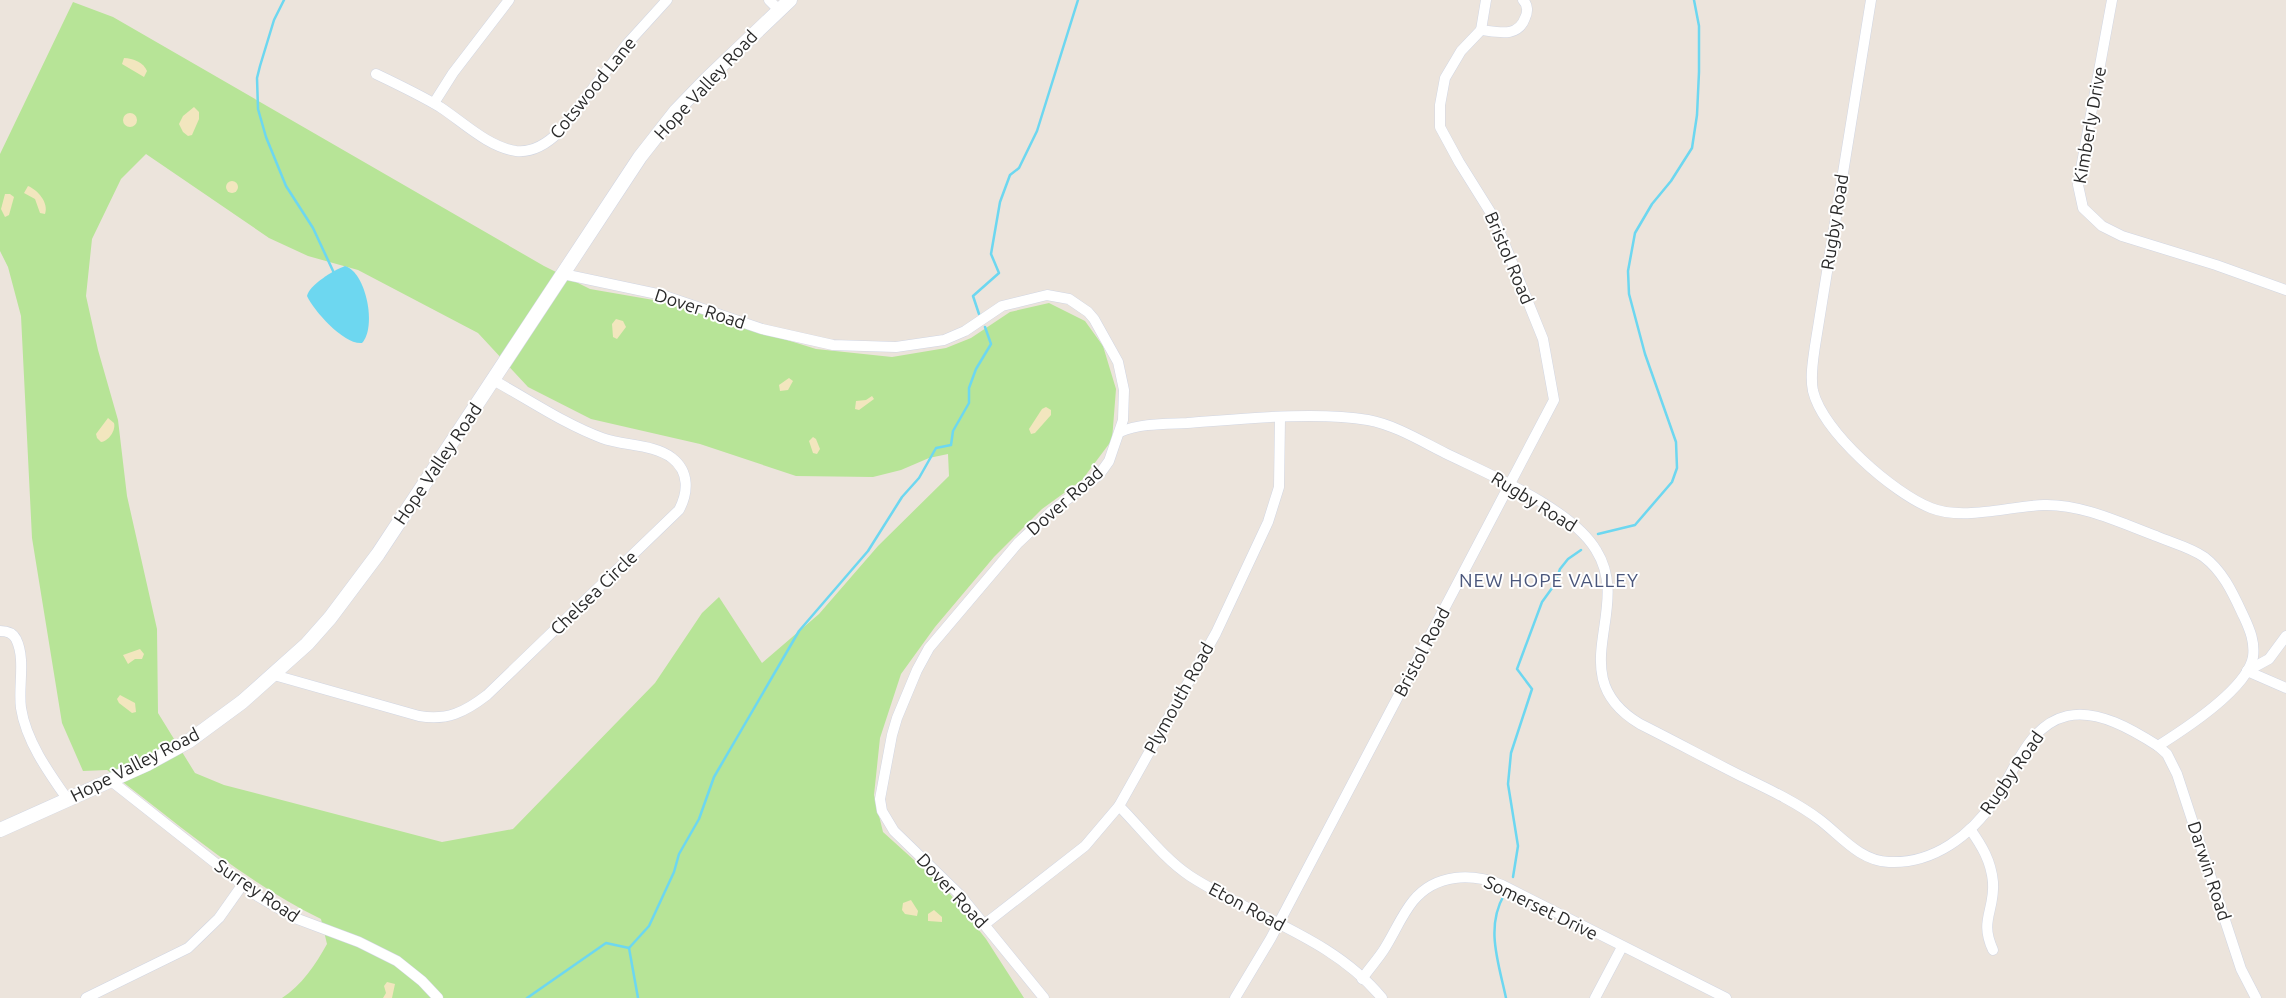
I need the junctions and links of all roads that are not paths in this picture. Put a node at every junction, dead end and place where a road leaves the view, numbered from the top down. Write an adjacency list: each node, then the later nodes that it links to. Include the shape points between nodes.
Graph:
1 (509, 0): 12 (street, via 459,65)
2 (667, 0): 12 (street, Cotswood Lane, via 627,44 560,131 535,149 517,151 501,146)
3 (769, 0): 9 (street)
4 (790, 0): 9 (main road, Hope Valley Road)
5 (1486, 0): 10 (street)
6 (1523, 0): 10 (street, via 1527,4 1527,16 1522,27 1514,32)
7 (1872, 0): 21 (street, Rugby Road, via 1813,363 1814,393 1824,414 1841,440 1857,455 1910,498 1933,509 1953,513 2043,505 2069,507 2126,524 2204,557 2233,594 2249,627 2253,650)
8 (2112, 0): 14 (street, Kimberly Drive, via 2078,186 2083,208 2102,226 2122,236)
9 (779, 10): 13 (main road, Hope Valley Road, via 706,79 664,127 640,157)
10 (1481, 30): 18 (street, Bristol Road, via 1461,50 1445,78 1440,127 1494,218 1543,339 1554,400)
11 (376, 74): 12 (street, Cotswood Lane)
12 (434, 104)
13 (563, 274): 15 (main road, Hope Valley Road); 17 (street, Dover Road, via 662,295 798,339 875,348 944,340 965,331 1002,306 1035,296 1058,296 1088,312 1118,362 1124,390)
14 (2286, 290)
15 (493, 380): 22 (main road, Hope Valley Road, via 361,577 318,632); 22 (street, Chelsea Circle, via 590,432 673,458 687,487 679,510 486,695 460,714 440,718 419,716)
16 (1280, 418): 17 (street, Rugby Road, via 1132,426); 18 (street, Rugby Road, via 1321,416 1383,424); 27 (street, Plymouth Road, via 1279,487 1268,522 1216,633)
17 (1120, 432): 31 (street, Dover Road, via 1109,461 1099,475 1027,534 929,648 892,735 880,799 887,821)
18 (1510, 486): 29 (street, Rugby Road, via 1547,506 1579,529 1596,548 1605,571 1607,595 1600,671 1606,691 1626,716 1792,801 1846,843 1878,861 1922,859); 32 (street, Bristol Road)
19 (0, 631): 26 (street, via 15,638 21,673 21,707 26,726 39,755)
20 (2286, 636): 21 (street, via 2269,659)
21 (2247, 671): 23 (street); 24 (street, Rugby Road, via 2202,716)
22 (274, 675): 25 (main road, Hope Valley Road, via 189,741)
23 (2286, 688)
24 (2158, 746): 29 (street, Rugby Road, via 2107,720 2075,715 2059,719 2036,734 1996,799); 43 (street, Darwin Road, via 2167,754 2177,774 2241,969)
25 (110, 780): 26 (main road, Hope Valley Road); 30 (street, Surrey Road)
26 (68, 800): 28 (main road, Hope Valley Road)
27 (1119, 806): 31 (street, Plymouth Road, via 1085,846); 32 (street, Eton Road, via 1188,874)
28 (0, 830)
29 (1970, 830): 34 (street, via 1990,863 1993,890 1986,925)
30 (243, 884): 36 (street, via 219,918 188,948); 37 (street, Surrey Road, via 295,918 359,942 397,961)
31 (985, 924): 38 (street, Dover Road)
32 (1278, 924): 35 (street, Eton Road, via 1321,947); 39 (street, Bristol Road)
33 (1622, 947): 35 (street, Somerset Drive, via 1502,885 1474,877 1456,877 1428,888 1414,900); 41 (street); 42 (street, Somerset Drive)
34 (1993, 950)
35 (1362, 979): 40 (street, Eton Road)
36 (86, 998)
37 (438, 998)
38 (1044, 998)
39 (1235, 998)
40 (1382, 998)
41 (1595, 998)
42 (1726, 998)
43 (2256, 998)

